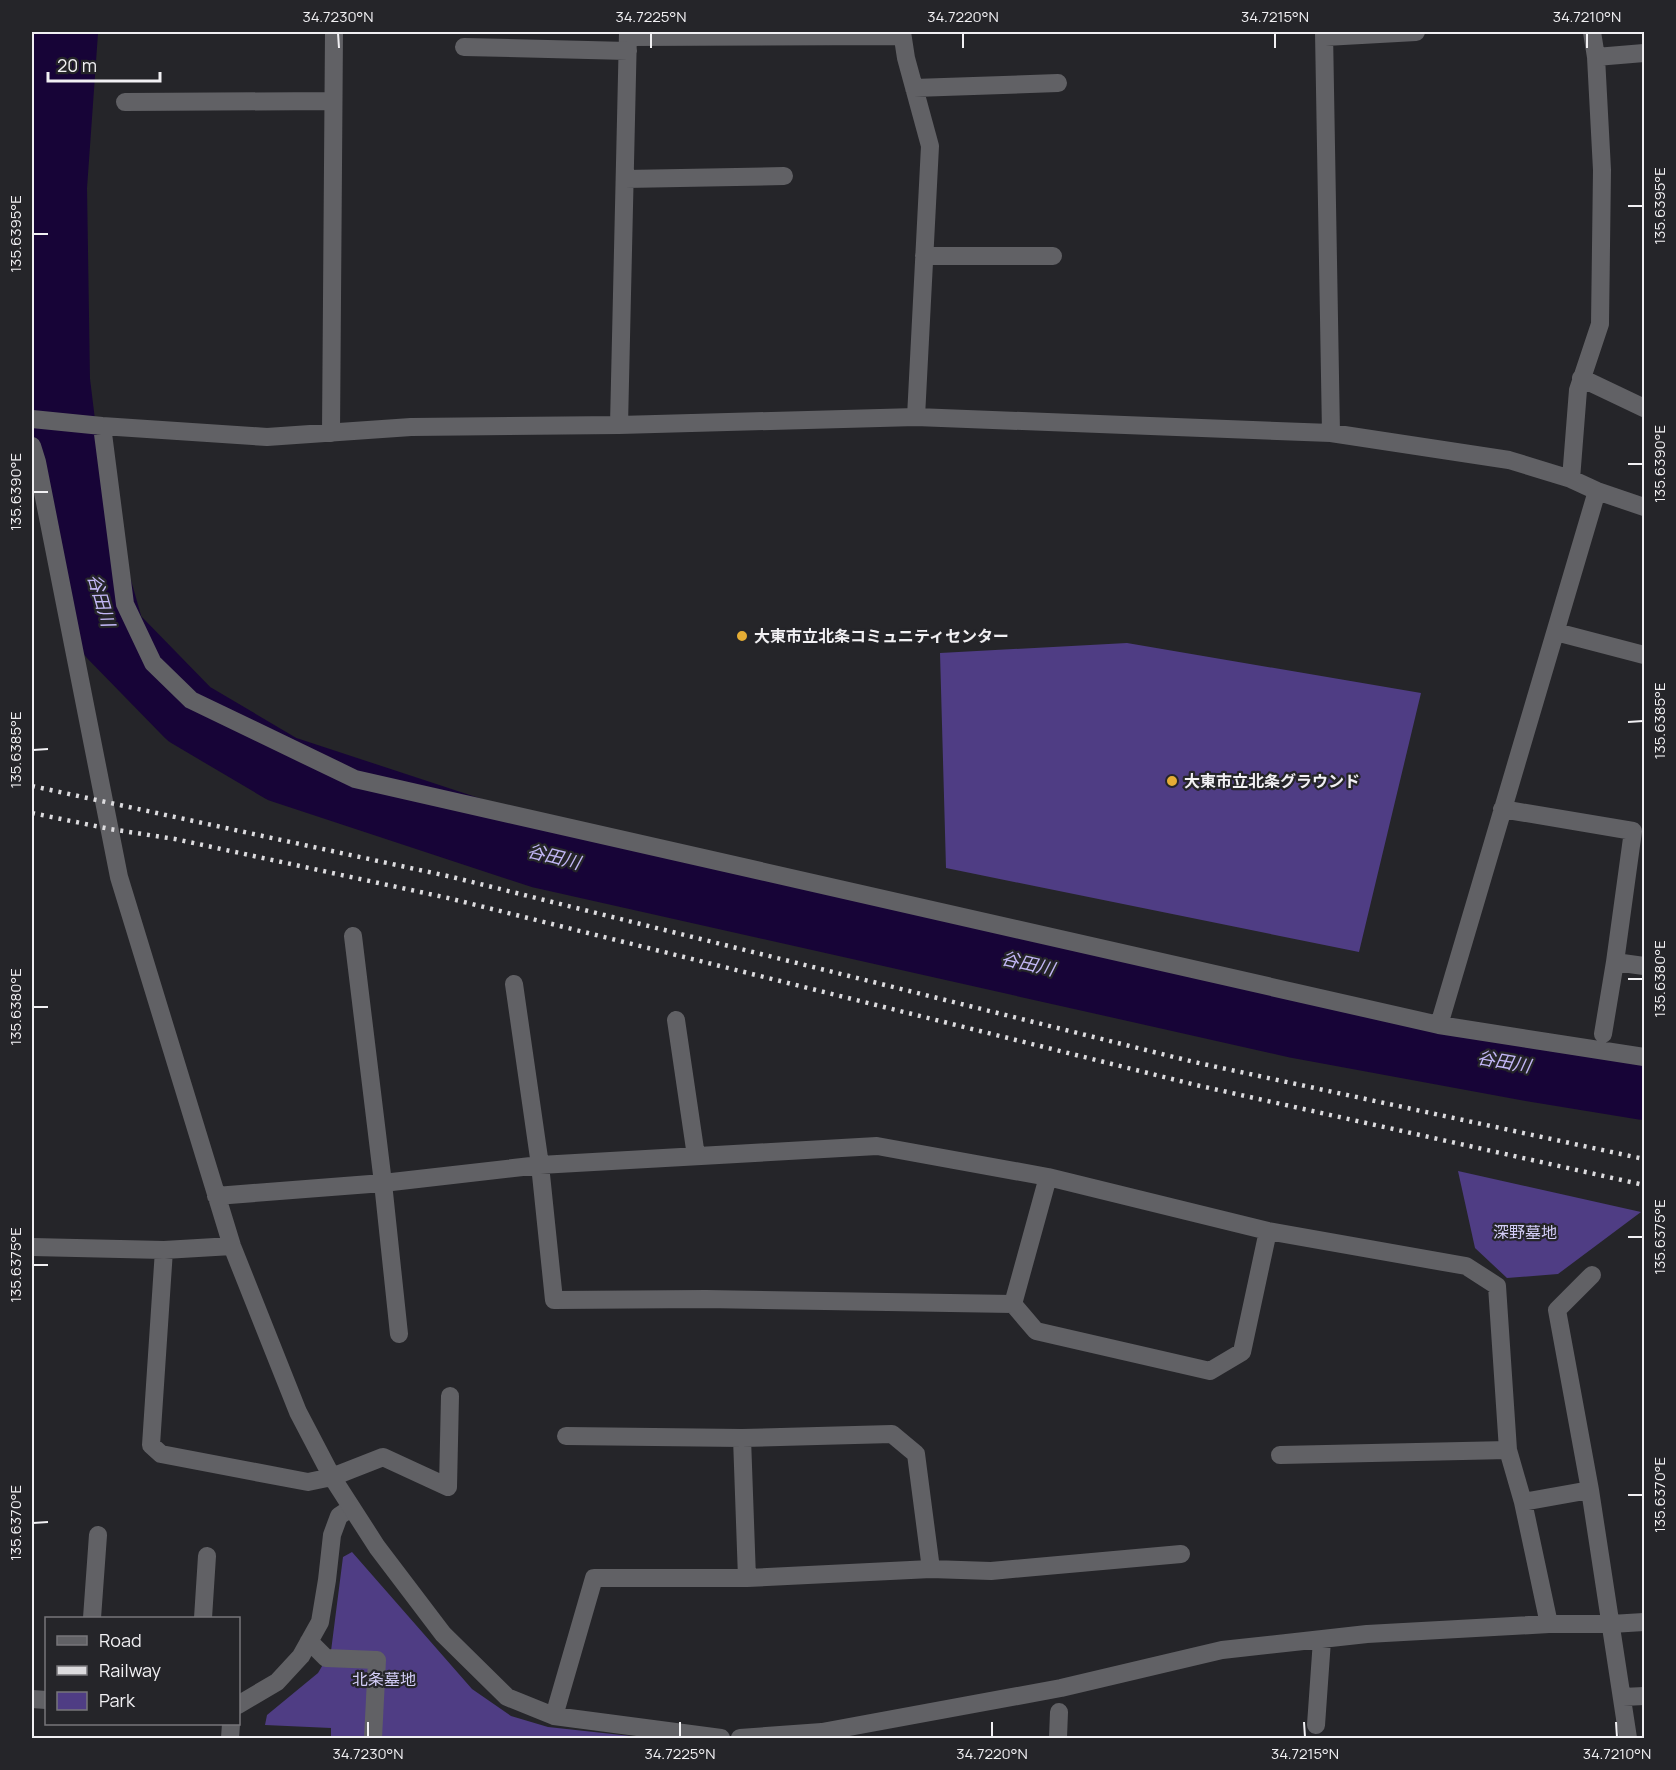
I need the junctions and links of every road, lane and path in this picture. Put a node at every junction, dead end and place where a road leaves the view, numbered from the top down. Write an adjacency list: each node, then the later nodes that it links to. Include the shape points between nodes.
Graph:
1 (334, 32): 12 (street)
2 (1416, 32): 5 (street)
3 (1592, 32): 9 (street)
4 (902, 34): 6 (street); 11 (street)
5 (1324, 34): 25 (street)
6 (628, 40): 7 (street); 15 (street)
7 (464, 47)
8 (1644, 53): 9 (street)
9 (1596, 57): 18 (street, via 1602,170 1599,324)
10 (1058, 83): 11 (street)
11 (914, 88): 16 (street, via 930,146)
12 (333, 101): 13 (street); 24 (street)
13 (126, 102)
14 (784, 176): 15 (street)
15 (625, 179): 22 (street)
16 (924, 256): 17 (street); 20 (street)
17 (1053, 256)
18 (1581, 378): 19 (street); 27 (street)
19 (1644, 408)
20 (916, 417): 22 (street); 25 (street)
21 (35, 420): 23 (street)
22 (619, 425): 24 (street, via 411,427)
23 (102, 426): 24 (street, via 267,437); 38 (street, via 125,604 153,663 191,700 355,778)
24 (331, 433)
25 (1331, 433): 27 (street, via 1509,460)
26 (32, 446): 45 (street, via 119,877)
27 (1571, 479): 28 (street)
28 (1598, 491): 29 (street); 30 (street)
29 (1644, 507)
30 (1556, 632): 31 (street); 32 (street)
31 (1644, 655)
32 (1502, 809): 34 (street, via 1633,831); 38 (street)
33 (353, 936): 44 (street)
34 (1615, 962): 35 (street); 39 (street)
35 (1644, 966)
36 (514, 984): 42 (street)
37 (676, 1020): 41 (street)
38 (1439, 1024): 40 (street)
39 (1602, 1034)
40 (1644, 1057)
41 (696, 1156): 42 (street); 43 (street, via 877,1146)
42 (540, 1166): 44 (street); 51 (street, via 554,1300)
43 (1048, 1177): 46 (street); 51 (street)
44 (383, 1183): 45 (street); 52 (street)
45 (216, 1196): 47 (street)
46 (1268, 1231): 51 (street, via 1242,1352 1209,1371 1036,1330); 56 (street, via 1466,1266 1497,1286)
47 (232, 1246): 49 (street); 58 (street, via 298,1412)
48 (32, 1247): 49 (street)
49 (164, 1250): 58 (street, via 151,1445 161,1454 308,1482)
50 (1592, 1275): 59 (street, via 1557,1310)
51 (1013, 1304)
52 (399, 1334)
53 (450, 1396): 58 (street, via 448,1487 383,1457)
54 (566, 1436): 55 (street)
55 (742, 1438): 65 (street, via 892,1434 916,1454); 66 (street)
56 (1508, 1450): 57 (street); 60 (street)
57 (1280, 1455)
58 (332, 1477): 61 (street)
59 (1590, 1490): 60 (street); 71 (street)
60 (1523, 1502): 70 (street)
61 (351, 1508): 73 (street, via 339,1516 332,1534 320,1622); 78 (street, via 443,1634 507,1697)
62 (98, 1535): 67 (street)
63 (1182, 1554): 65 (street, via 991,1571)
64 (207, 1556): 68 (street)
65 (931, 1569): 66 (street)
66 (747, 1578): 78 (street, via 594,1578)
67 (92, 1617)
68 (202, 1617)
69 (1644, 1622): 71 (street)
70 (1549, 1624): 71 (street); 72 (street)
71 (1611, 1624): 74 (street)
72 (1322, 1640): 79 (street); 82 (street, via 1222,1650 1061,1688 822,1732)
73 (309, 1641): 76 (street, via 277,1682); 80 (street, via 326,1658 377,1659)
74 (1623, 1696): 75 (street); 84 (street)
75 (1644, 1696)
76 (240, 1704)
77 (1059, 1712): 83 (street)
78 (554, 1716): 81 (street)
79 (1316, 1725)
80 (373, 1738)
81 (721, 1738)
82 (740, 1738)
83 (1058, 1738)
84 (1628, 1738)

